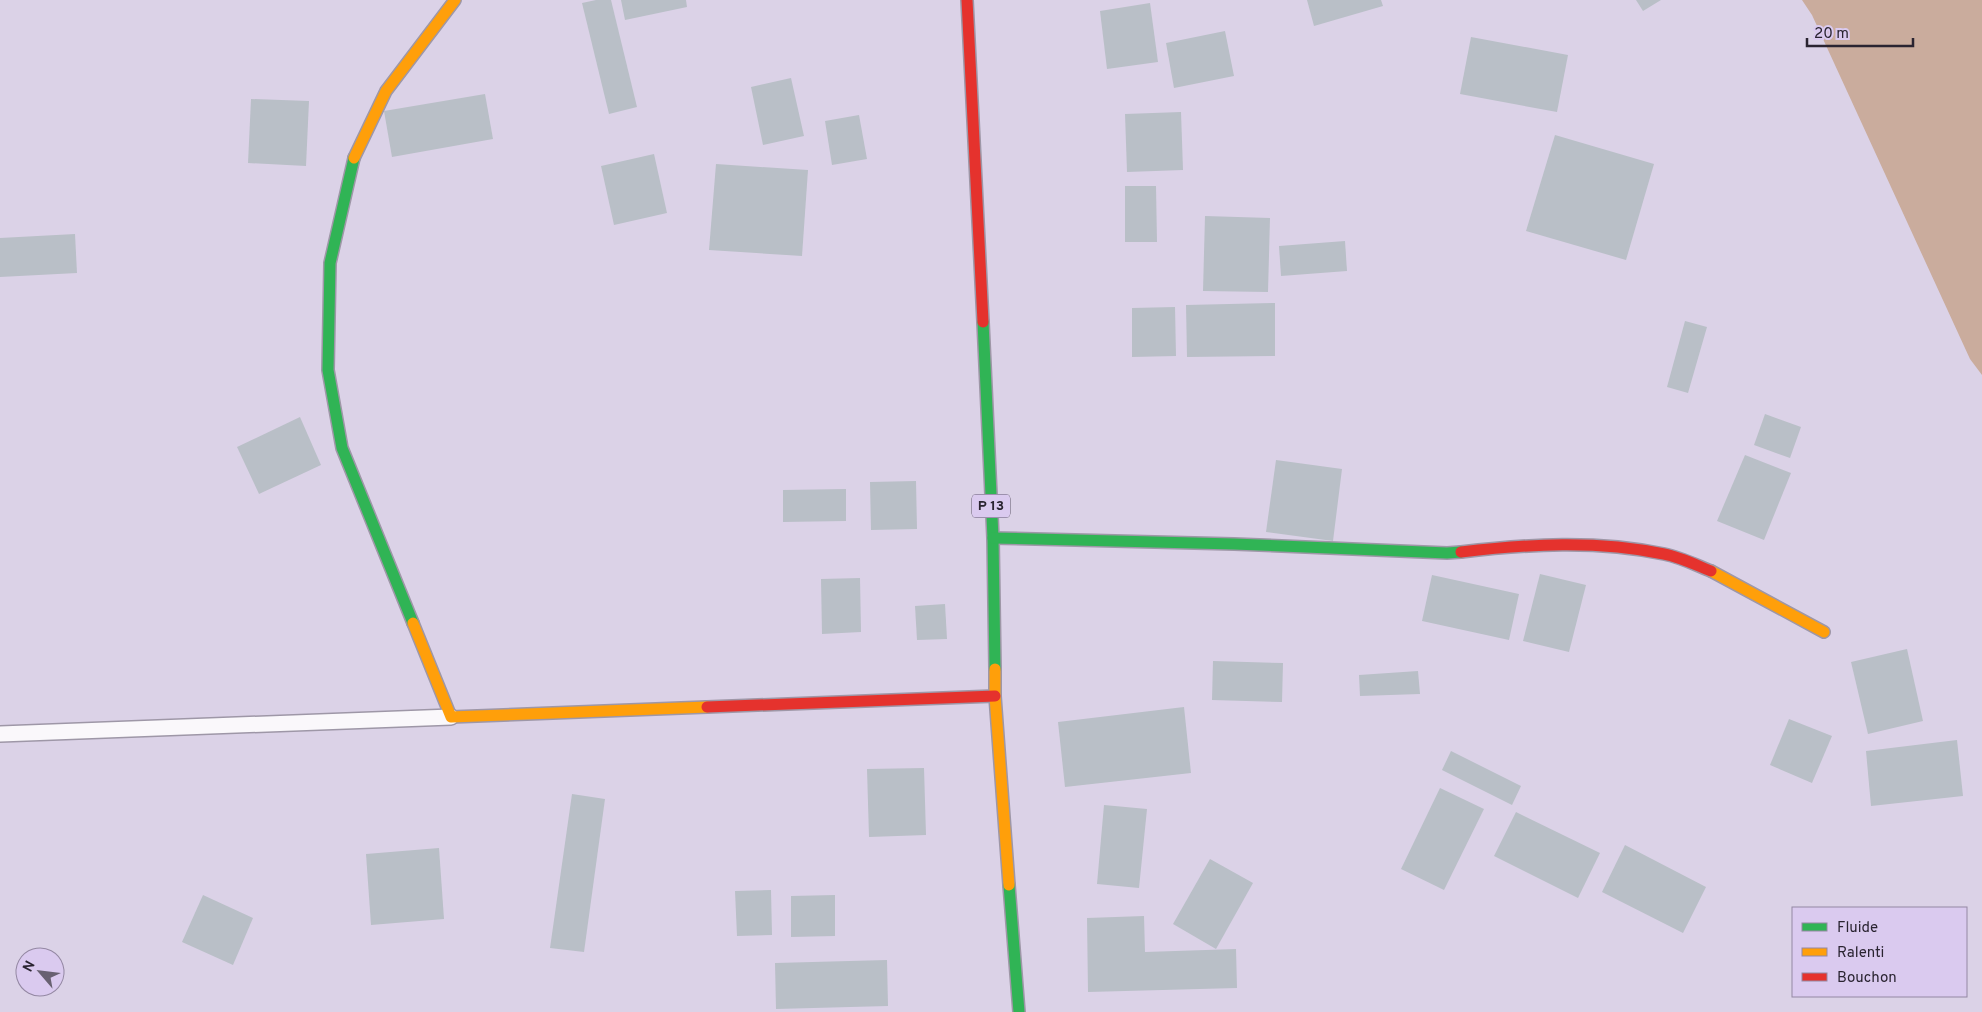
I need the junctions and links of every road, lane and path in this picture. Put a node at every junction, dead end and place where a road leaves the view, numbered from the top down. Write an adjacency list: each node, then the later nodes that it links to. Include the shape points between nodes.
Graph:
1 (456, 0): 6 (street, via 386,91 354,156 330,263 328,370 342,448)
2 (967, 0): 3 (street, P 13)
3 (993, 538): 4 (street, via 1447,553 1594,544 1666,554 1720,574); 5 (street, P 13)
4 (1824, 632)
5 (995, 696): 6 (street); 8 (street, P 13)
6 (451, 716): 7 (lane)
7 (0, 734)
8 (1019, 1012)

